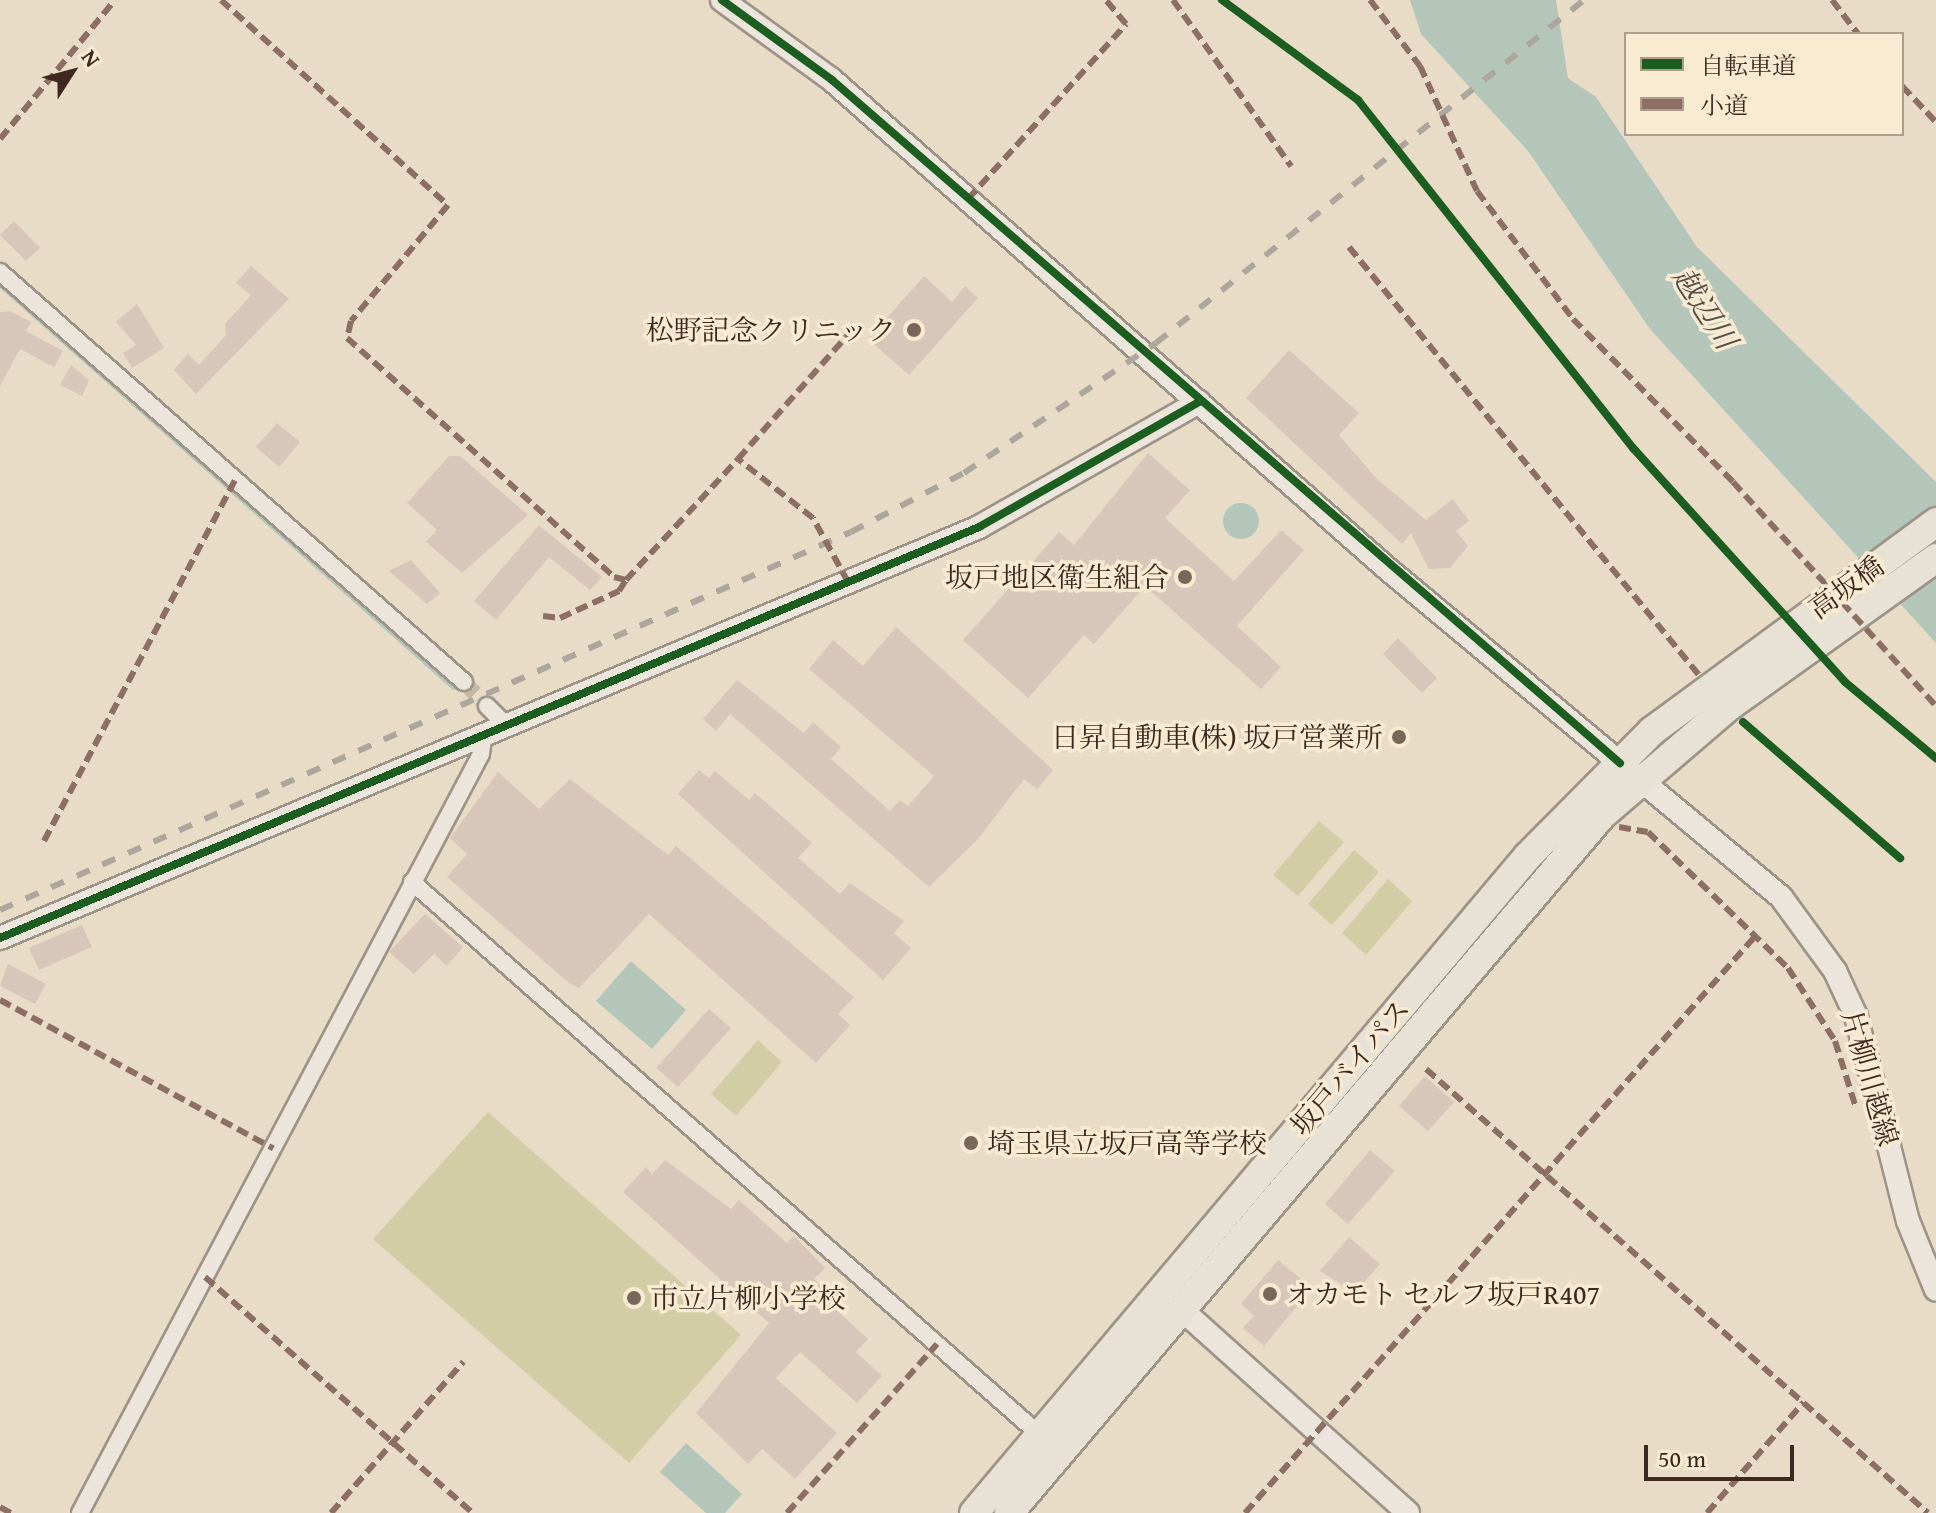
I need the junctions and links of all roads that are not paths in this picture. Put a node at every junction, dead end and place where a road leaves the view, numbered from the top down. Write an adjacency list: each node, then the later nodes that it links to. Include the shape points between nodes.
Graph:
1 (722, 0): 3 (street, 片柳川越線, via 791,45)
2 (0, 272): 7 (street)
3 (1199, 402): 10 (street, via 979,527); 11 (street, 片柳川越線)
4 (1936, 522): 6 (highway, 高坂橋)
5 (1936, 558): 8 (highway, 高坂橋)
6 (1718, 680): 11 (highway, 坂戸バイパス)
7 (464, 682)
8 (1746, 695): 11 (highway, 坂戸バイパス)
9 (487, 706): 10 (street)
10 (494, 728): 12 (street); 13 (street)
11 (1630, 771): 14 (street, 片柳川越線, via 1752,868 1835,971 1865,1044 1908,1221); 15 (highway, 坂戸バイパス); 16 (highway, 坂戸バイパス, via 1501,887)
12 (412, 882): 16 (street); 17 (street)
13 (0, 938)
14 (1936, 1290)
15 (1181, 1309): 19 (highway, 坂戸バイパス); 20 (street)
16 (1040, 1435): 18 (highway, 坂戸バイパス)
17 (80, 1513)
18 (974, 1513)
19 (1009, 1513)
20 (1408, 1513)

